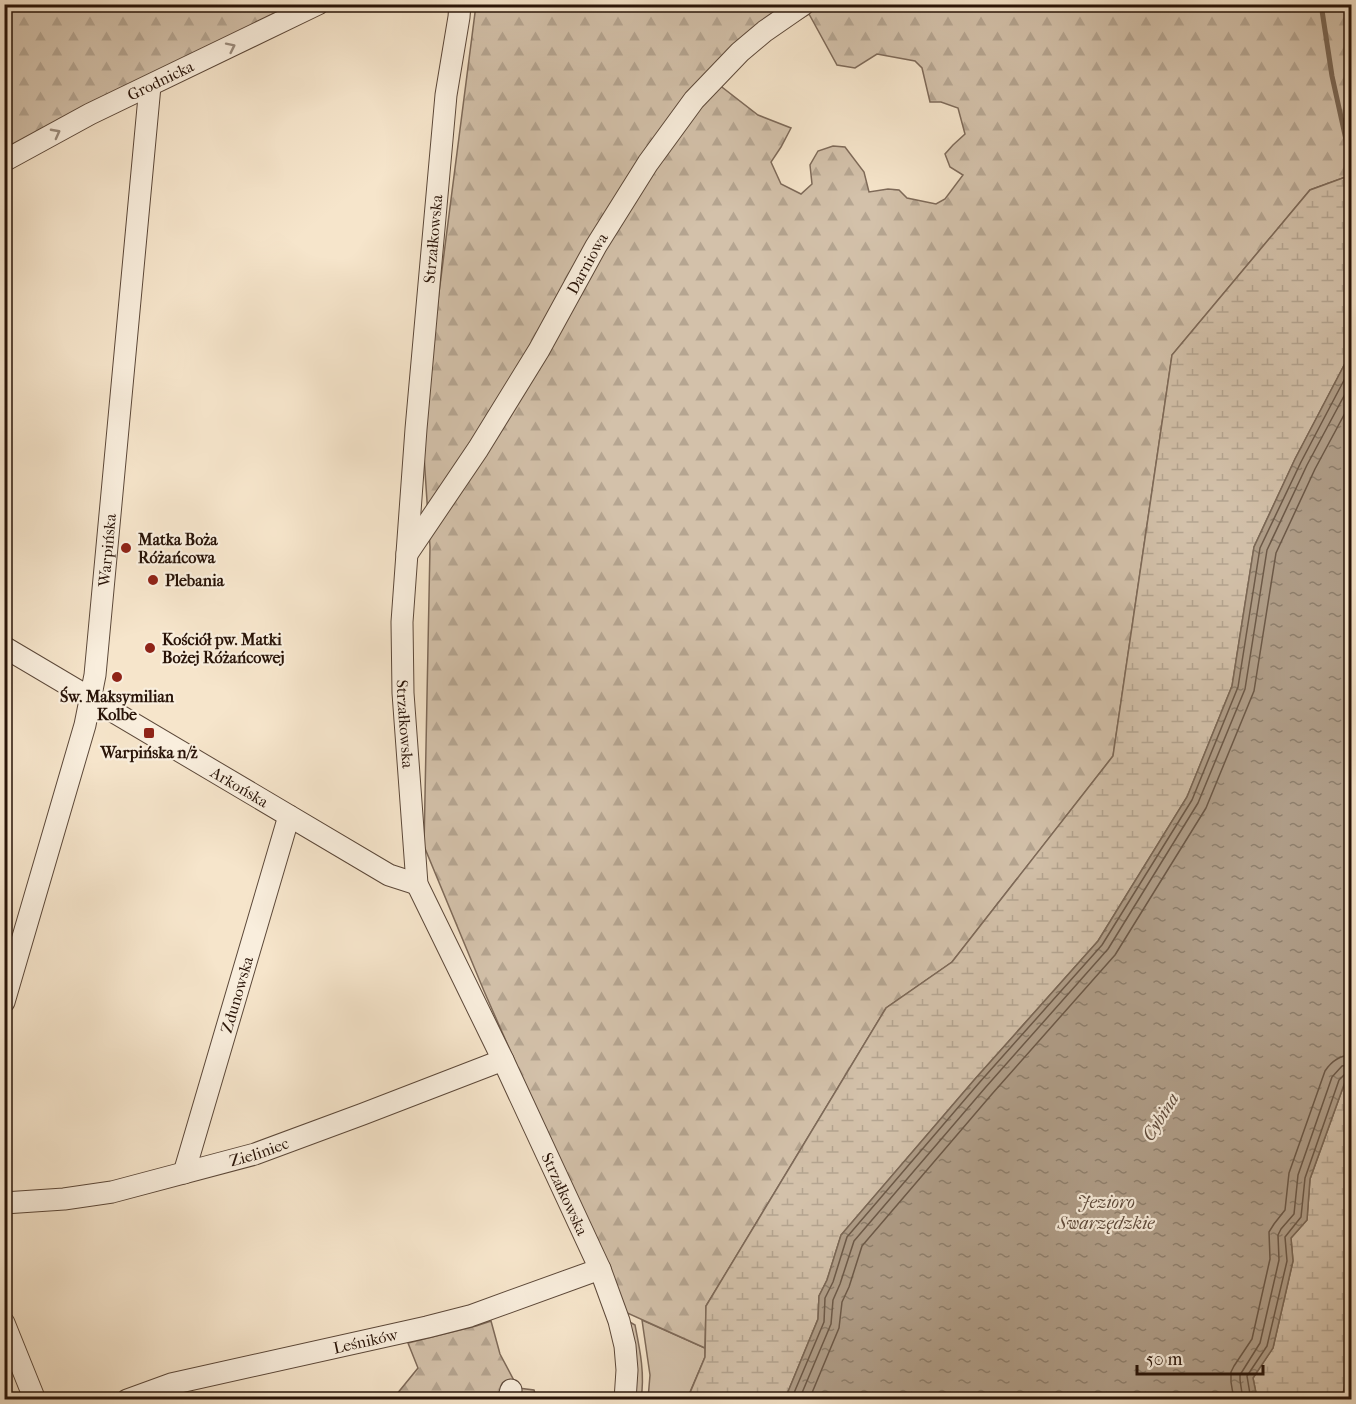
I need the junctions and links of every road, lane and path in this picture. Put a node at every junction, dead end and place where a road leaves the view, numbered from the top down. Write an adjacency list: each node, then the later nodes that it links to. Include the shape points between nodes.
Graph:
1 (318, 4): 4 (street, Grodnicka, one-way to 1)
2 (796, 6): 6 (street, Darniowa, via 753,40 694,100 648,163 478,449)
3 (461, 9): 6 (street, Strzałkowska, via 446,95)
4 (150, 86): 5 (street, Grodnicka, one-way to 4); 8 (street, Warpińska)
5 (4, 161)
6 (407, 554): 10 (street, Strzałkowska, via 402,622 403,693)
7 (4, 647): 8 (street, Arkońska)
8 (90, 699): 9 (street, Arkońska); 11 (street, Warpińska, via 86,725)
9 (289, 816): 10 (street, Arkońska, via 389,875); 13 (street, Zdunowska)
10 (417, 884): 12 (street, Strzałkowska)
11 (4, 1002)
12 (503, 1060): 13 (street, Zieliniec, via 255,1154); 15 (street, Strzałkowska)
13 (184, 1173): 14 (street, Zieliniec, via 89,1196)
14 (4, 1203)
15 (600, 1269): 18 (street, Leśników, via 470,1316 171,1384); 19 (street, Strzałkowska, via 625,1346)
16 (4, 1323): 17 (street)
17 (28, 1397)
18 (127, 1400)
19 (625, 1400)

